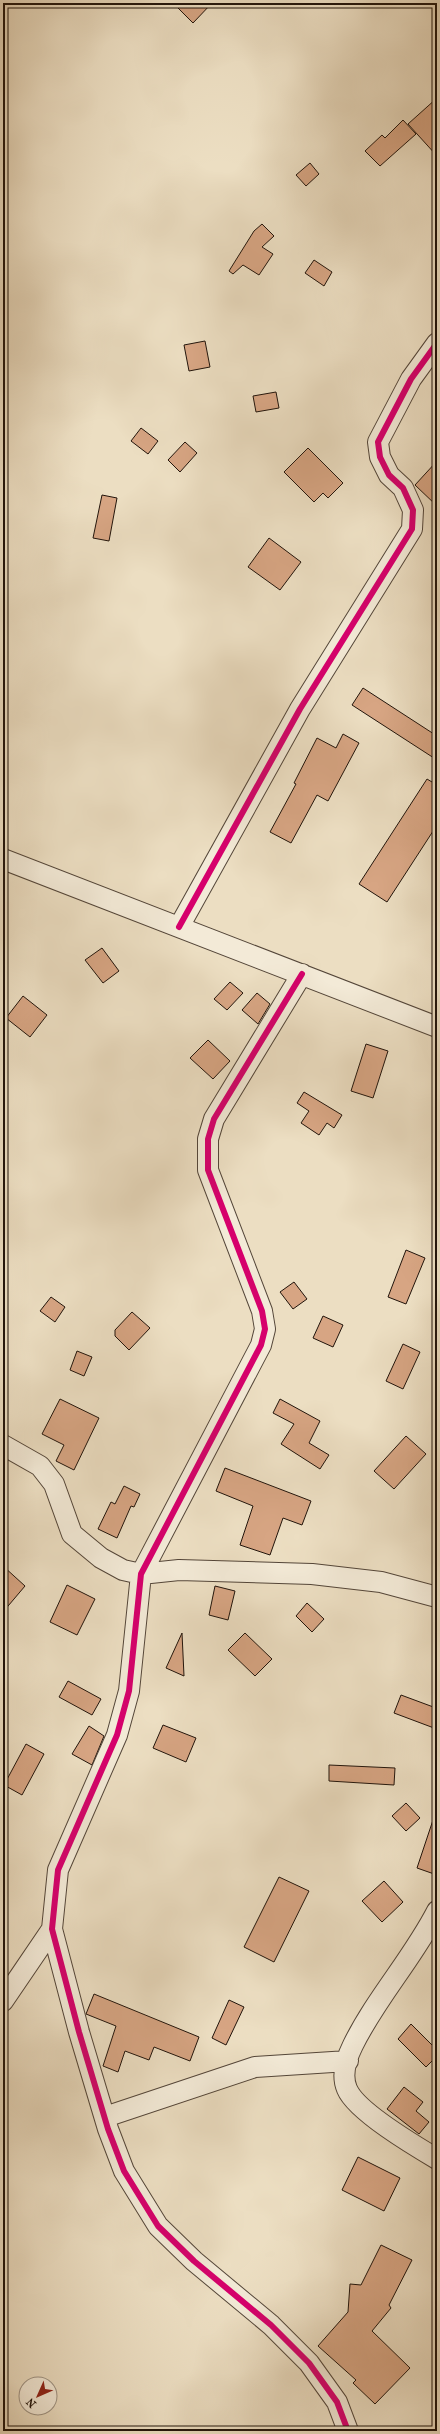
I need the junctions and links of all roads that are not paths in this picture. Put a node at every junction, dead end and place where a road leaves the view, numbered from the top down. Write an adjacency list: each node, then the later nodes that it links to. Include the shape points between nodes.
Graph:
1 (437, 343): 3 (street, via 411,379 378,442 380,457 389,475 403,488 413,510 412,529 300,710)
2 (3, 859): 3 (street)
3 (179, 927): 4 (street)
4 (302, 974): 5 (street); 7 (street, via 214,1119 208,1138 208,1170 262,1311 265,1329 261,1345)
5 (437, 1027)
6 (3, 1445): 7 (street, via 40,1466 54,1484 72,1534 101,1558 123,1570)
7 (140, 1574): 8 (street, via 179,1570 312,1574 381,1582); 10 (street, via 128,1691 117,1735 58,1870)
8 (437, 1597)
9 (437, 1911): 12 (street, via 425,1935 359,2034)
10 (52, 1929): 11 (street); 13 (street)
11 (3, 2001)
12 (348, 2062): 13 (street, via 255,2067); 14 (street, via 344,2077 347,2090 360,2106)
13 (105, 2117): 15 (street, via 124,2171 158,2226 194,2261 271,2325 308,2363 337,2402)
14 (437, 2159)
15 (348, 2431)

